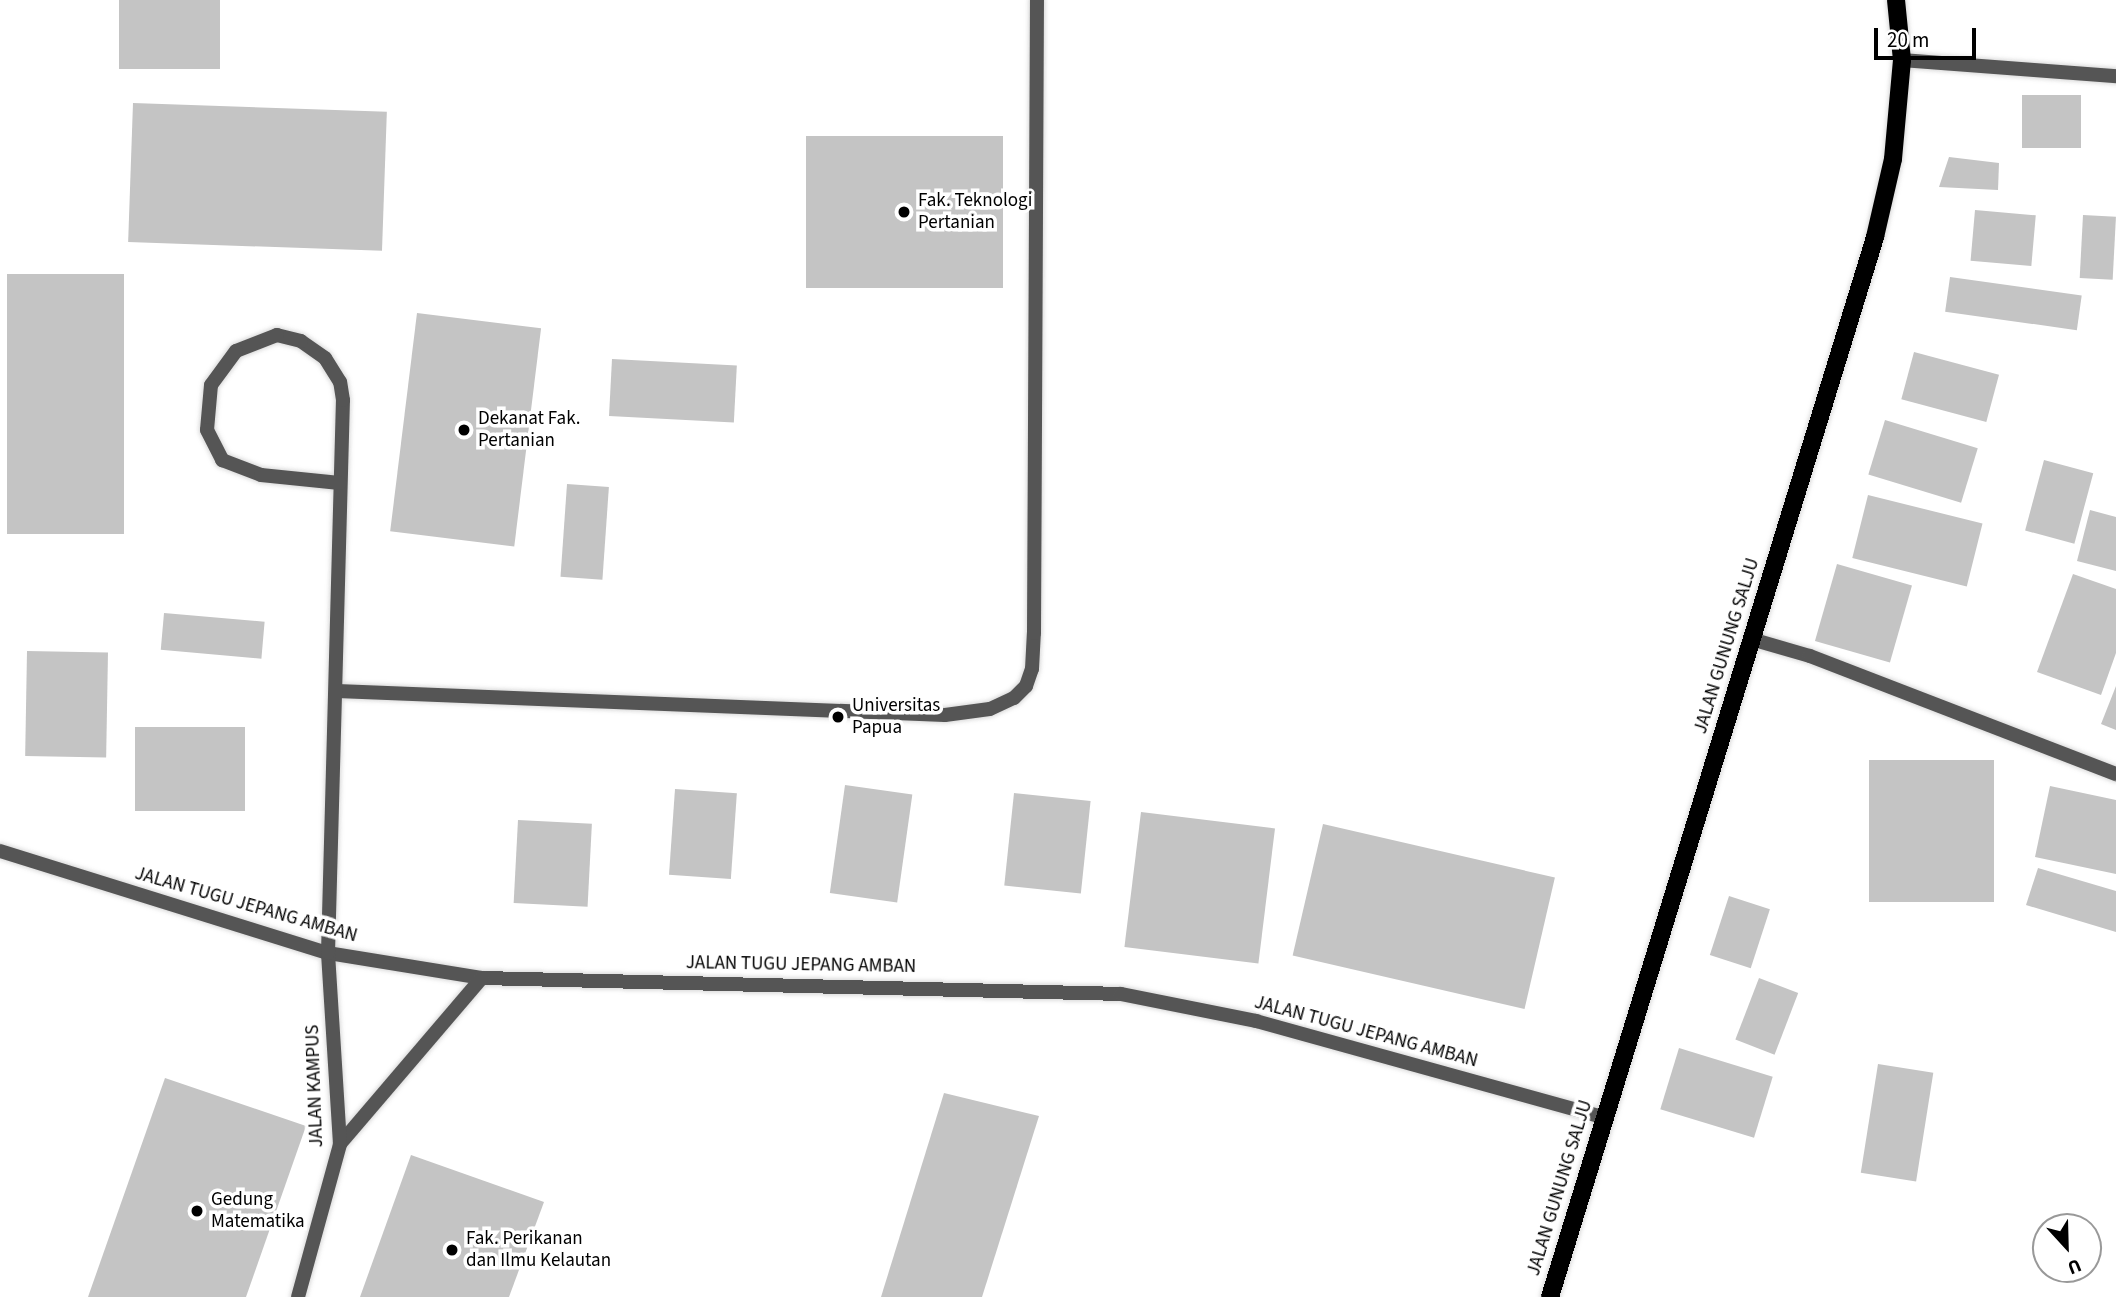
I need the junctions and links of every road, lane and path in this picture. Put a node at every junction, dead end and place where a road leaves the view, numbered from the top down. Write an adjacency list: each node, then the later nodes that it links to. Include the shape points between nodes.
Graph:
1 (1037, 0): 7 (street, via 1034,632 1032,669 1020,692 990,709 945,715)
2 (1896, 0): 3 (main road, JALAN GUNUNG SALJU)
3 (1902, 60): 4 (street); 6 (main road, JALAN GUNUNG SALJU, via 1893,159 1875,237)
4 (2116, 76)
5 (340, 483): 5 (street, via 343,400 340,382 325,358 288,335 236,351 211,385 207,430 222,460 261,475); 7 (street, JALAN KAMPUS)
6 (1751, 639): 8 (street, via 1810,656); 12 (main road, JALAN GUNUNG SALJU)
7 (337, 691): 10 (street, JALAN KAMPUS)
8 (2116, 774)
9 (0, 850): 10 (street, JALAN TUGU JEPANG AMBAN)
10 (328, 953): 11 (street, JALAN TUGU JEPANG AMBAN); 13 (street, JALAN KAMPUS)
11 (482, 978): 12 (street, JALAN TUGU JEPANG AMBAN, via 1121,994 1256,1021); 13 (street)
12 (1603, 1117): 15 (main road, JALAN GUNUNG SALJU)
13 (340, 1144): 14 (street, JALAN KAMPUS)
14 (298, 1297)
15 (1550, 1297)

